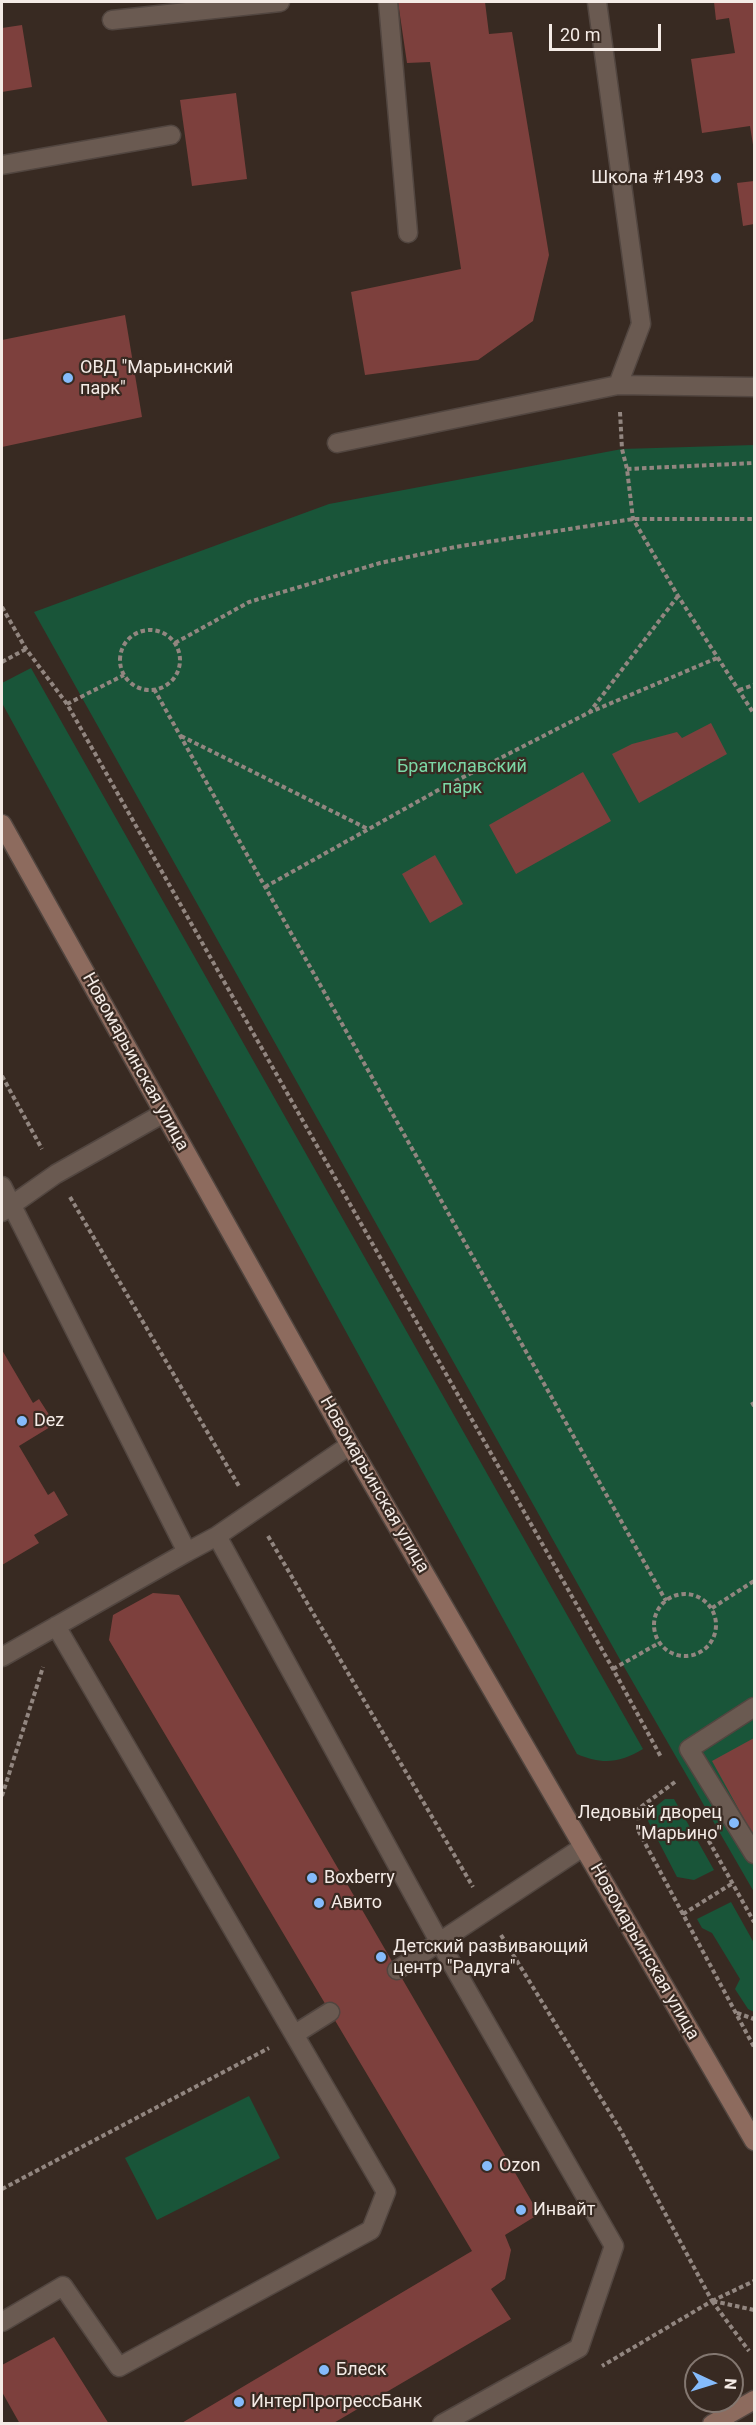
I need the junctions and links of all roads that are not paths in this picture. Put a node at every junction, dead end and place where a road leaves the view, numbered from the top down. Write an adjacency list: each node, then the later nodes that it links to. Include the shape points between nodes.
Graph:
1 (280, 2): 4 (lane)
2 (388, 2): 7 (lane)
3 (597, 2): 8 (lane, via 641,324)
4 (112, 21)
5 (171, 135): 6 (lane)
6 (2, 165)
7 (408, 233)
8 (618, 384): 9 (lane); 10 (lane)
9 (754, 387)
10 (337, 443)
11 (2, 824): 12 (street, Новомарьинская улица)
12 (164, 1113): 14 (lane, via 56,1174); 15 (street, Новомарьинская улица)
13 (2, 1186): 14 (lane)
14 (7, 1209): 17 (lane)
15 (350, 1445): 16 (lane); 21 (street, Новомарьинская улица)
16 (217, 1536): 17 (lane); 23 (lane)
17 (187, 1552): 18 (lane)
18 (56, 1626): 19 (lane); 26 (lane)
19 (2, 1657)
20 (754, 1707): 22 (lane, via 688,1749)
21 (583, 1847): 23 (lane); 27 (street, Новомарьинская улица)
22 (754, 1854)
23 (440, 1943): 24 (lane); 30 (lane, via 614,2246 579,2348)
24 (397, 1970)
25 (330, 2012): 26 (lane)
26 (295, 2034): 28 (lane, via 386,2192 371,2230 119,2367 63,2286)
27 (754, 2141)
28 (2, 2322)
29 (754, 2400): 31 (street)
30 (442, 2424)
31 (712, 2424)

